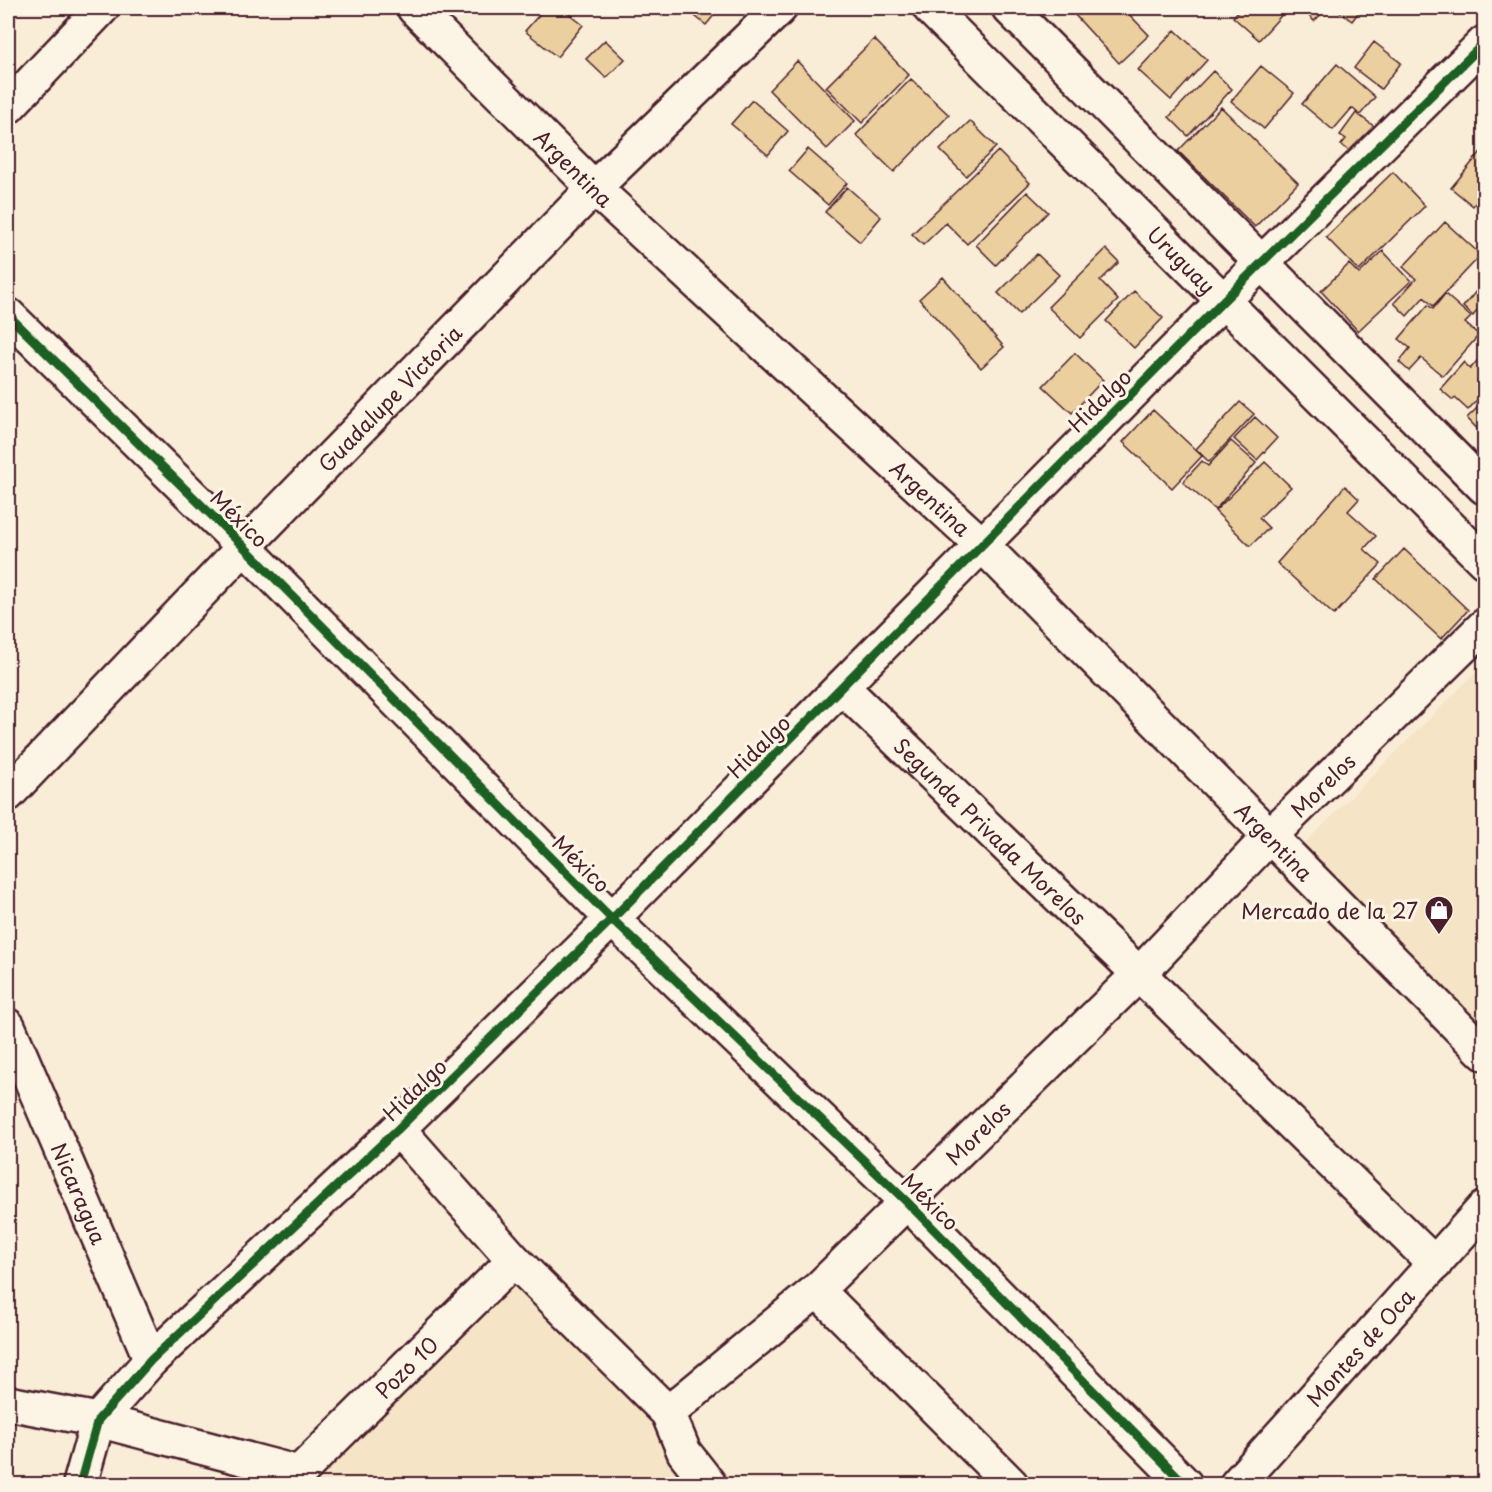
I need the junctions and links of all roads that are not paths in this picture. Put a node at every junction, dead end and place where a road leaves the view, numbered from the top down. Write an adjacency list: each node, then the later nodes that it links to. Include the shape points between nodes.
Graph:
1 (102, 8): 7 (street)
2 (414, 8): 8 (street, Argentina)
3 (780, 8): 8 (street, Guadalupe Victoria)
4 (930, 8): 10 (street, Uruguay)
5 (1009, 8): 9 (street)
6 (1485, 43): 9 (street, Hidalgo)
7 (8, 107)
8 (594, 188): 13 (street, Argentina); 14 (street, Guadalupe Victoria)
9 (1262, 263): 10 (street, Hidalgo); 12 (street)
10 (1224, 300): 13 (street, Hidalgo); 15 (street, Uruguay)
11 (8, 315): 14 (street, México)
12 (1485, 487)
13 (981, 544): 17 (street, Hidalgo); 19 (street, Argentina)
14 (244, 547): 18 (street, Guadalupe Victoria); 20 (street, México)
15 (1485, 561)
16 (1485, 626): 19 (street, Morelos)
17 (842, 687): 20 (street, Hidalgo); 21 (street, Segunda Privada Morelos)
18 (8, 794)
19 (1269, 837): 21 (street, Morelos); 23 (street, Argentina)
20 (612, 919): 24 (street, Hidalgo); 25 (street, México)
21 (1139, 974): 25 (street, Morelos); 28 (street)
22 (8, 1026): 30 (street, Nicaragua)
23 (1485, 1053)
24 (398, 1129): 27 (street, Hidalgo); 30 (street, Hidalgo)
25 (906, 1201): 29 (street, Morelos); 37 (street, México)
26 (1485, 1208): 28 (street, Montes de Oca)
27 (513, 1260): 32 (street, Hidalgo); 33 (street, Pozo 10, via 299,1473)
28 (1435, 1264): 38 (street, Montes de Oca)
29 (817, 1290): 32 (street, Morelos); 36 (street)
30 (150, 1360): 33 (street, Hidalgo)
31 (8, 1403): 33 (street)
32 (668, 1413): 35 (street, via 684,1452)
33 (98, 1420): 34 (street, Hidalgo)
34 (80, 1485)
35 (709, 1485)
36 (1011, 1485)
37 (1185, 1485)
38 (1237, 1485)

